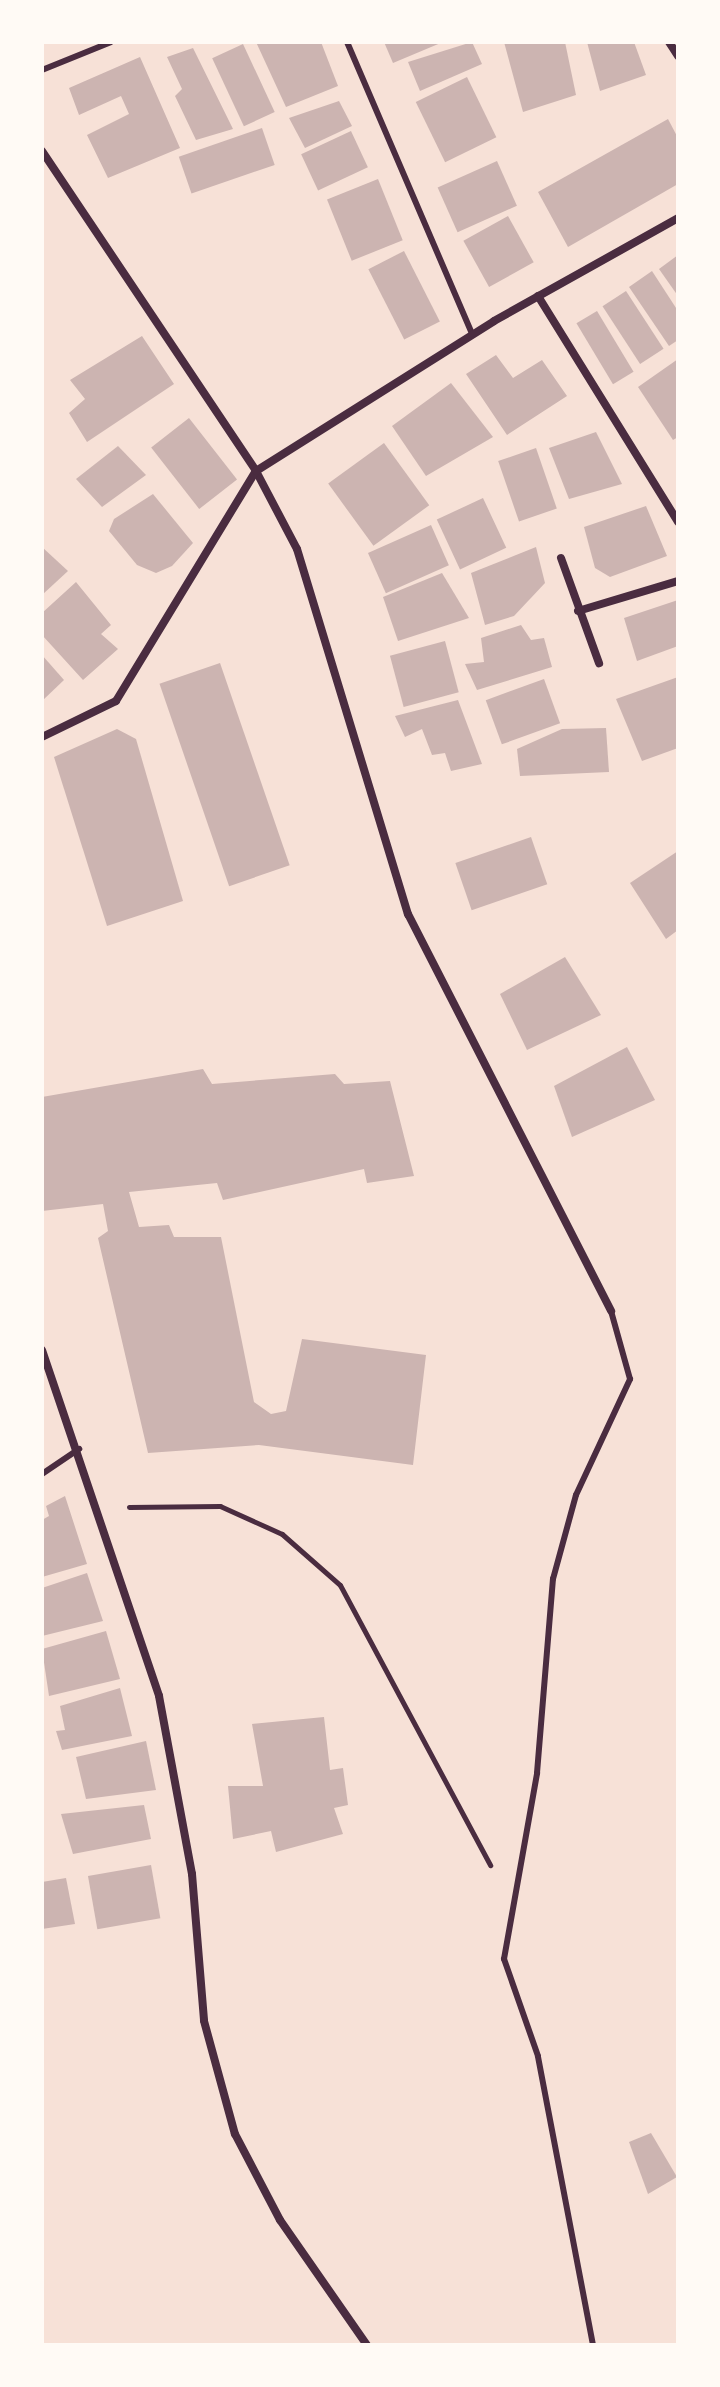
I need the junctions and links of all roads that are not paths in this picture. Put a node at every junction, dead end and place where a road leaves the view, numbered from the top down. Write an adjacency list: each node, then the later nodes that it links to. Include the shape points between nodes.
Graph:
1 (111, 42): 5 (lane)
2 (347, 42): 9 (lane)
3 (669, 42): 4 (street)
4 (678, 56)
5 (42, 70)
6 (42, 151): 10 (street)
7 (678, 218): 8 (street)
8 (538, 296): 9 (street); 11 (street)
9 (472, 334): 10 (street)
10 (256, 471): 16 (street, via 116,701); 17 (street, via 297,549 408,914)
11 (678, 522)
12 (561, 558): 14 (street)
13 (678, 581): 14 (street)
14 (578, 611): 15 (street)
15 (599, 663)
16 (42, 737)
17 (611, 1311): 22 (lane, via 630,1379 576,1495 553,1579 537,1773 504,1959 538,2056)
18 (42, 1350): 19 (street)
19 (79, 1449): 20 (lane); 21 (street, via 159,1696 192,1874 204,2021 235,2134 280,2220)
20 (42, 1474)
21 (367, 2345)
22 (593, 2345)

